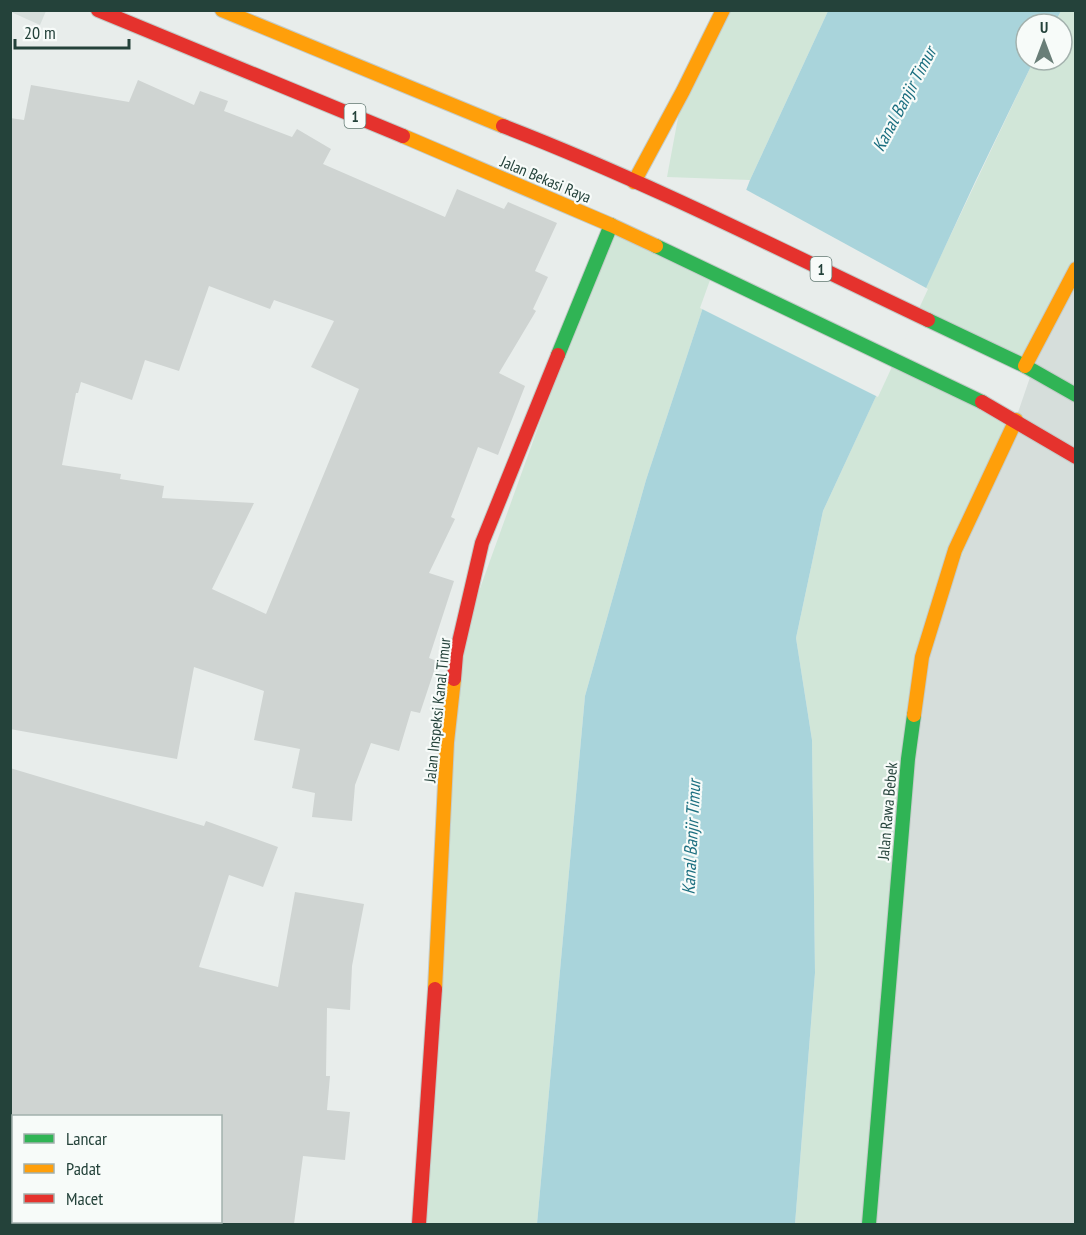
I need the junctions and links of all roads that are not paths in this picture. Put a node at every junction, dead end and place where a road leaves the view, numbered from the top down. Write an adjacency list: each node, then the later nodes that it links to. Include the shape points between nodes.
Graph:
1 (98, 10): 5 (main road, Jalan Bekasi Raya / 1)
2 (222, 10): 4 (main road, Jalan Bekasi Raya / 1)
3 (723, 10): 4 (main road)
4 (634, 182): 7 (main road, Jalan Bekasi Raya / 1)
5 (611, 225): 9 (main road, Jalan Bekasi Raya / 1); 11 (main road, Jalan Inspeksi Kanal Timur, via 482,543 456,655 447,742 434,1019)
6 (1076, 269): 7 (main road)
7 (1025, 366): 8 (main road, 1)
8 (1076, 395)
9 (1016, 420): 10 (main road, 1); 12 (main road, Jalan Rawa Bebek, via 955,550 922,657 907,770)
10 (1076, 458)
11 (419, 1224)
12 (869, 1224)

